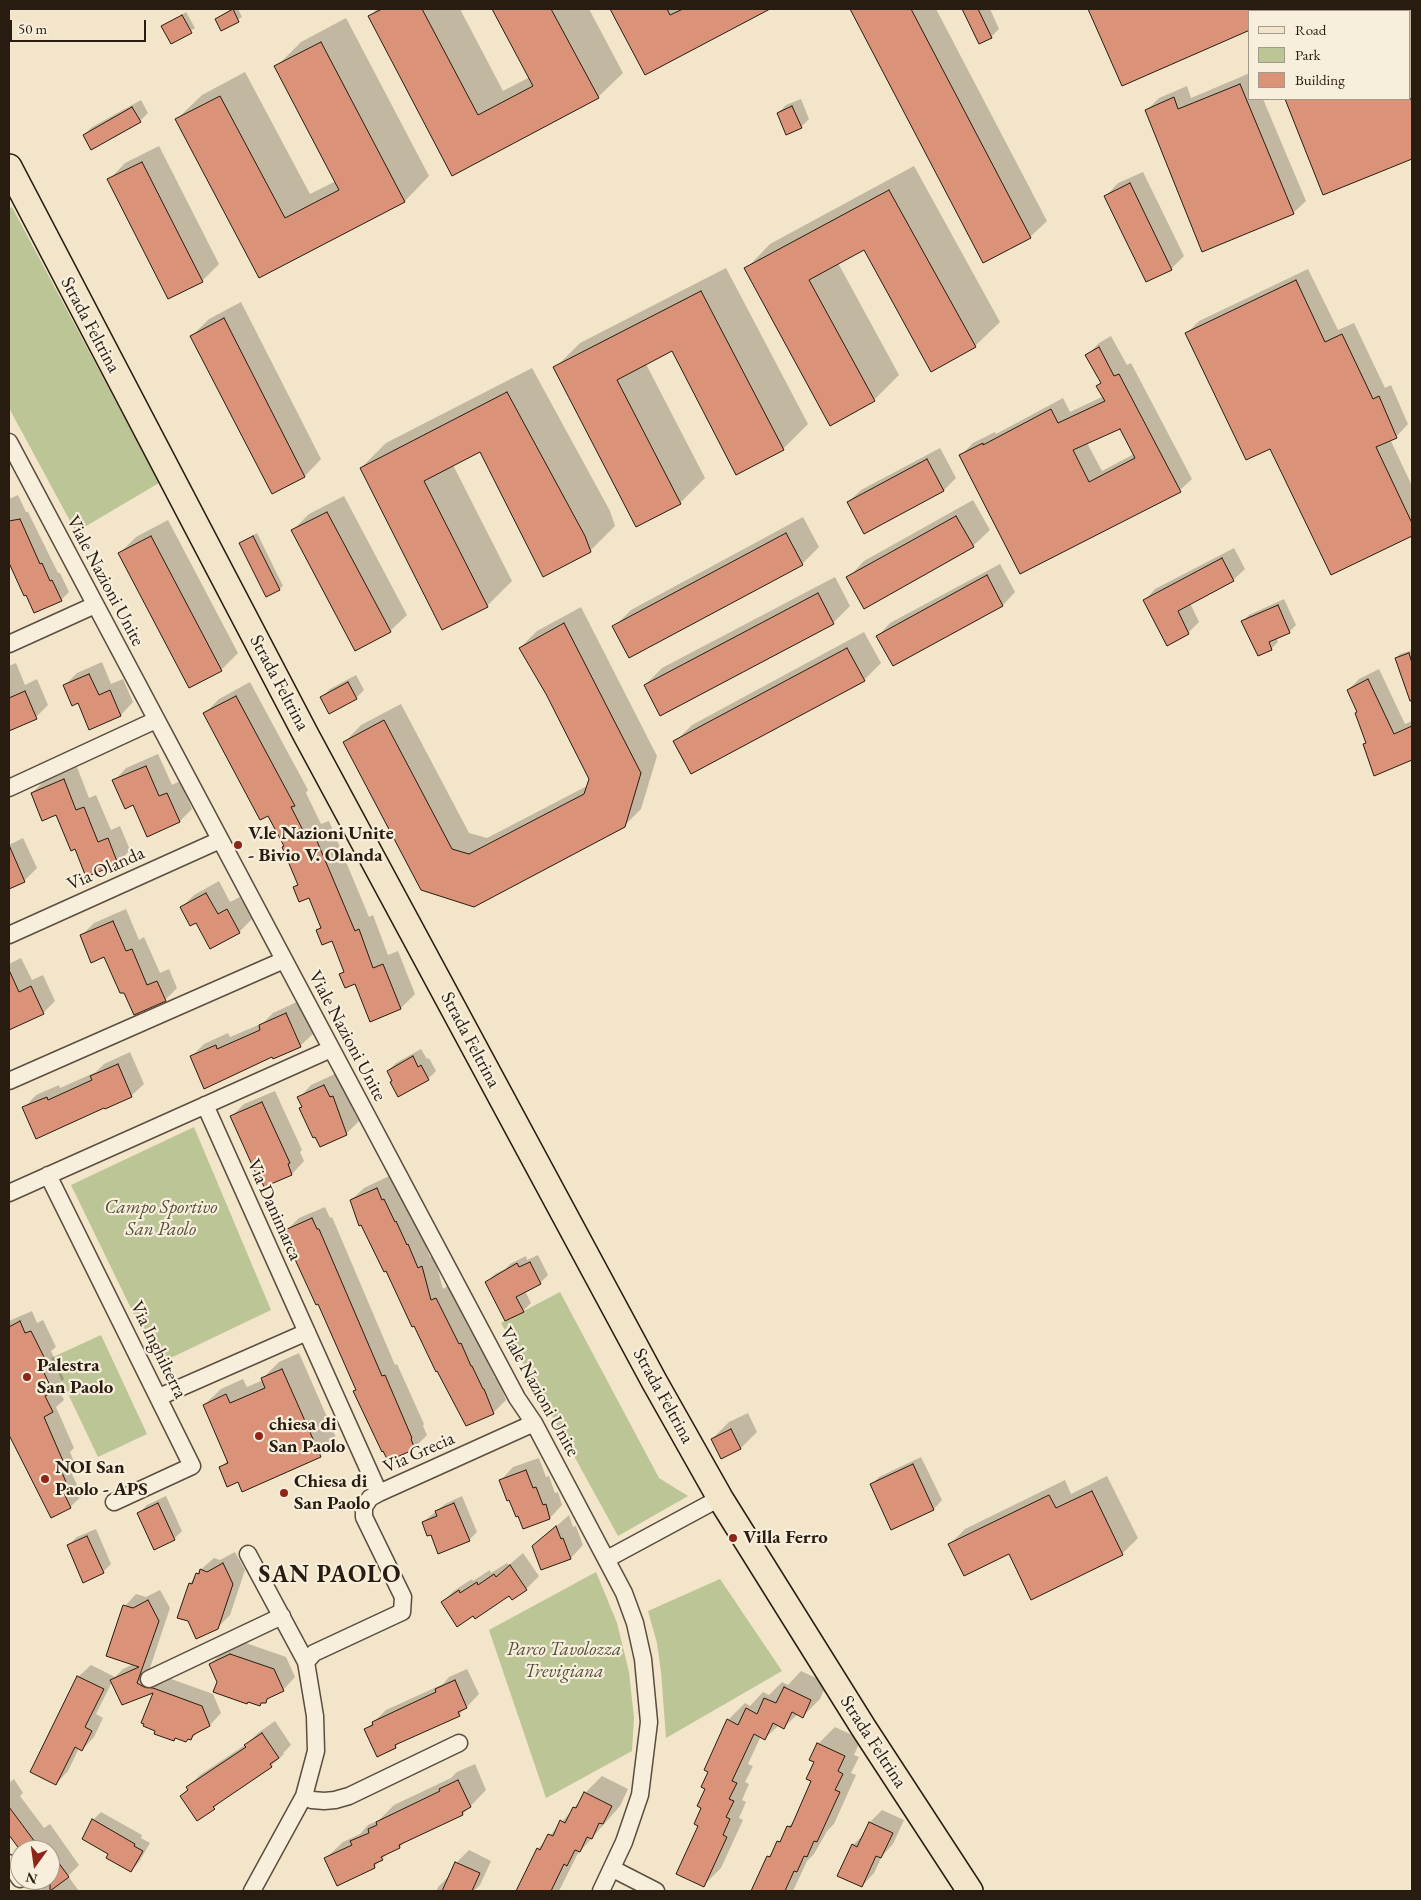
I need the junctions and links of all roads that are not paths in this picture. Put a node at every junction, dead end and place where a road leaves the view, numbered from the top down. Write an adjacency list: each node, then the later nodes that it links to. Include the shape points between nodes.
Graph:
1 (9, 167): 20 (main road, Strada Feltrina, via 324,770 644,1364)
2 (9, 442): 3 (street, Viale Nazioni Unite)
3 (14, 463): 4 (street, Viale Nazioni Unite)
4 (95, 605): 5 (street); 6 (street, Viale Nazioni Unite)
5 (9, 644)
6 (156, 720): 7 (street); 8 (street, Viale Nazioni Unite)
7 (9, 788)
8 (220, 840): 9 (street, Via Olanda); 10 (street, Viale Nazioni Unite)
9 (9, 935)
10 (284, 960): 11 (street, Viale Nazioni Unite); 12 (street, Viale Nazioni Unite)
11 (331, 1048): 13 (street); 18 (street, Viale Nazioni Unite, via 517,1398)
12 (9, 1081)
13 (208, 1103): 14 (street); 16 (street, Via Danimarca)
14 (48, 1176): 15 (street); 17 (street, Via Inghilterra)
15 (9, 1193)
16 (307, 1332): 17 (street); 19 (street, Via Danimarca)
17 (159, 1397): 21 (street, Via Inghilterra, via 192,1466)
18 (534, 1423): 19 (street, Via Grecia); 23 (street, Viale Nazioni Unite)
19 (379, 1493): 25 (street, Via Grecia, via 364,1507 364,1517 403,1597 402,1612 314,1653)
20 (720, 1498): 23 (street); 33 (main road, Strada Feltrina)
21 (114, 1502)
22 (248, 1554): 24 (street)
23 (607, 1560): 29 (street, Viale Nazioni Unite, via 635,1623 643,1659 649,1722 640,1794)
24 (282, 1616): 25 (street); 26 (street)
25 (306, 1662): 28 (street, via 315,1716 316,1751)
26 (149, 1679)
27 (459, 1743): 28 (street, via 349,1796 324,1801)
28 (304, 1796): 30 (street)
29 (613, 1869): 31 (street, Viale Nazioni Unite); 32 (street)
30 (252, 1891)
31 (601, 1891)
32 (656, 1891)
33 (970, 1891)

